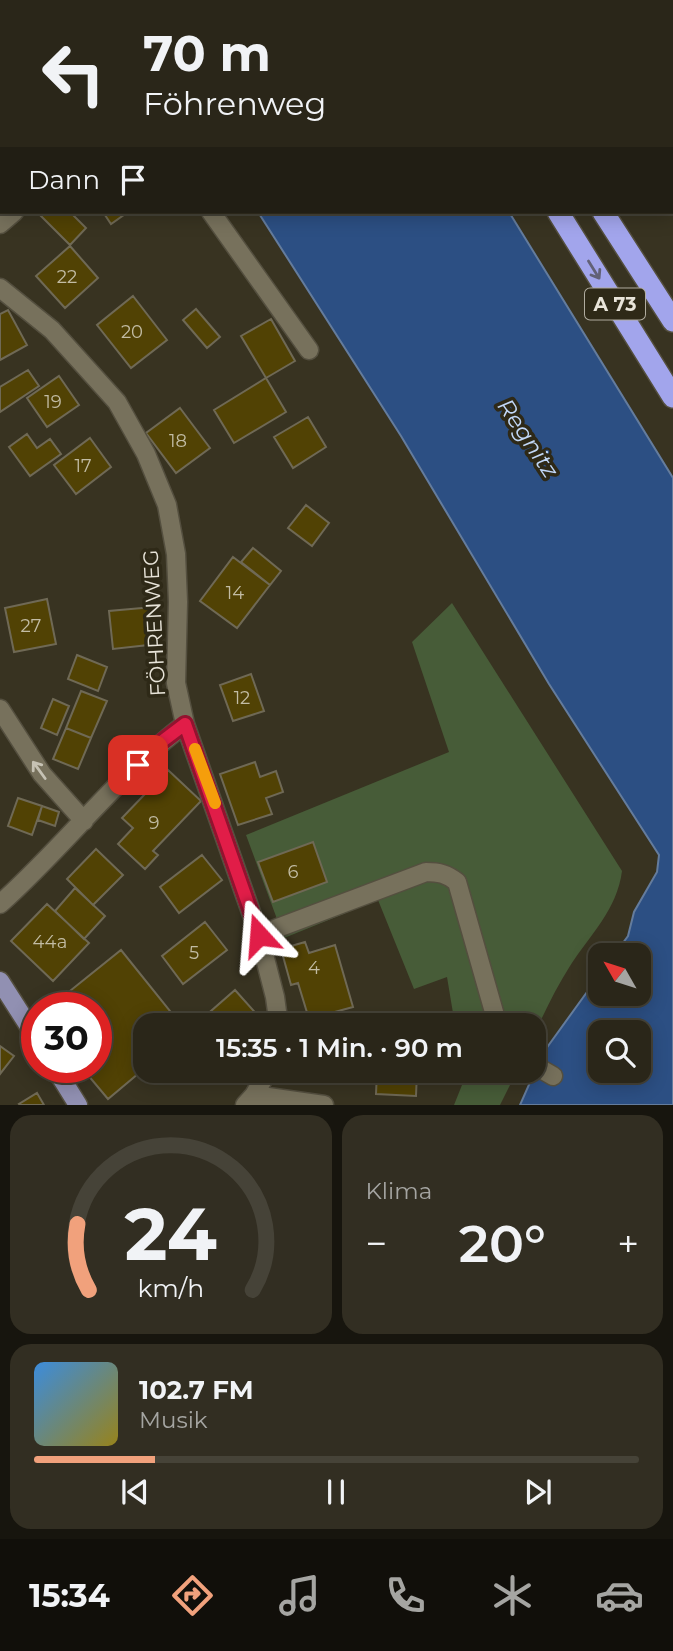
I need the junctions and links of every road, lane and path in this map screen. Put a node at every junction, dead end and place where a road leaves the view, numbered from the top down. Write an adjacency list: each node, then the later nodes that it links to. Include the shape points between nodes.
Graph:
1 (212, 214): 6 (street)
2 (559, 214): 7 (highway, A 73, one-way to 7)
3 (604, 214): 5 (highway, A 73)
4 (0, 288): 9 (street, FÖHRENWEG, via 52,330 117,402 146,454 167,505 176,554 176,683)
5 (673, 321)
6 (309, 350)
7 (673, 397)
8 (0, 709): 10 (street, one-way to 8, via 42,774)
9 (185, 724): 10 (street, via 156,746); 12 (street, FÖHRENWEG)
10 (84, 821): 11 (street)
11 (0, 904)
12 (259, 935): 14 (street, FÖHRENWEG); 15 (street, via 426,872 437,872 457,882)
13 (0, 981): 16 (main road)
14 (277, 1013)
15 (494, 1013)
16 (21, 1014)
17 (546, 1072): 18 (street)
18 (553, 1076)
19 (65, 1083): 22 (main road)
20 (261, 1083): 21 (street)
21 (250, 1100): 23 (street)
22 (79, 1105)
23 (324, 1105)

